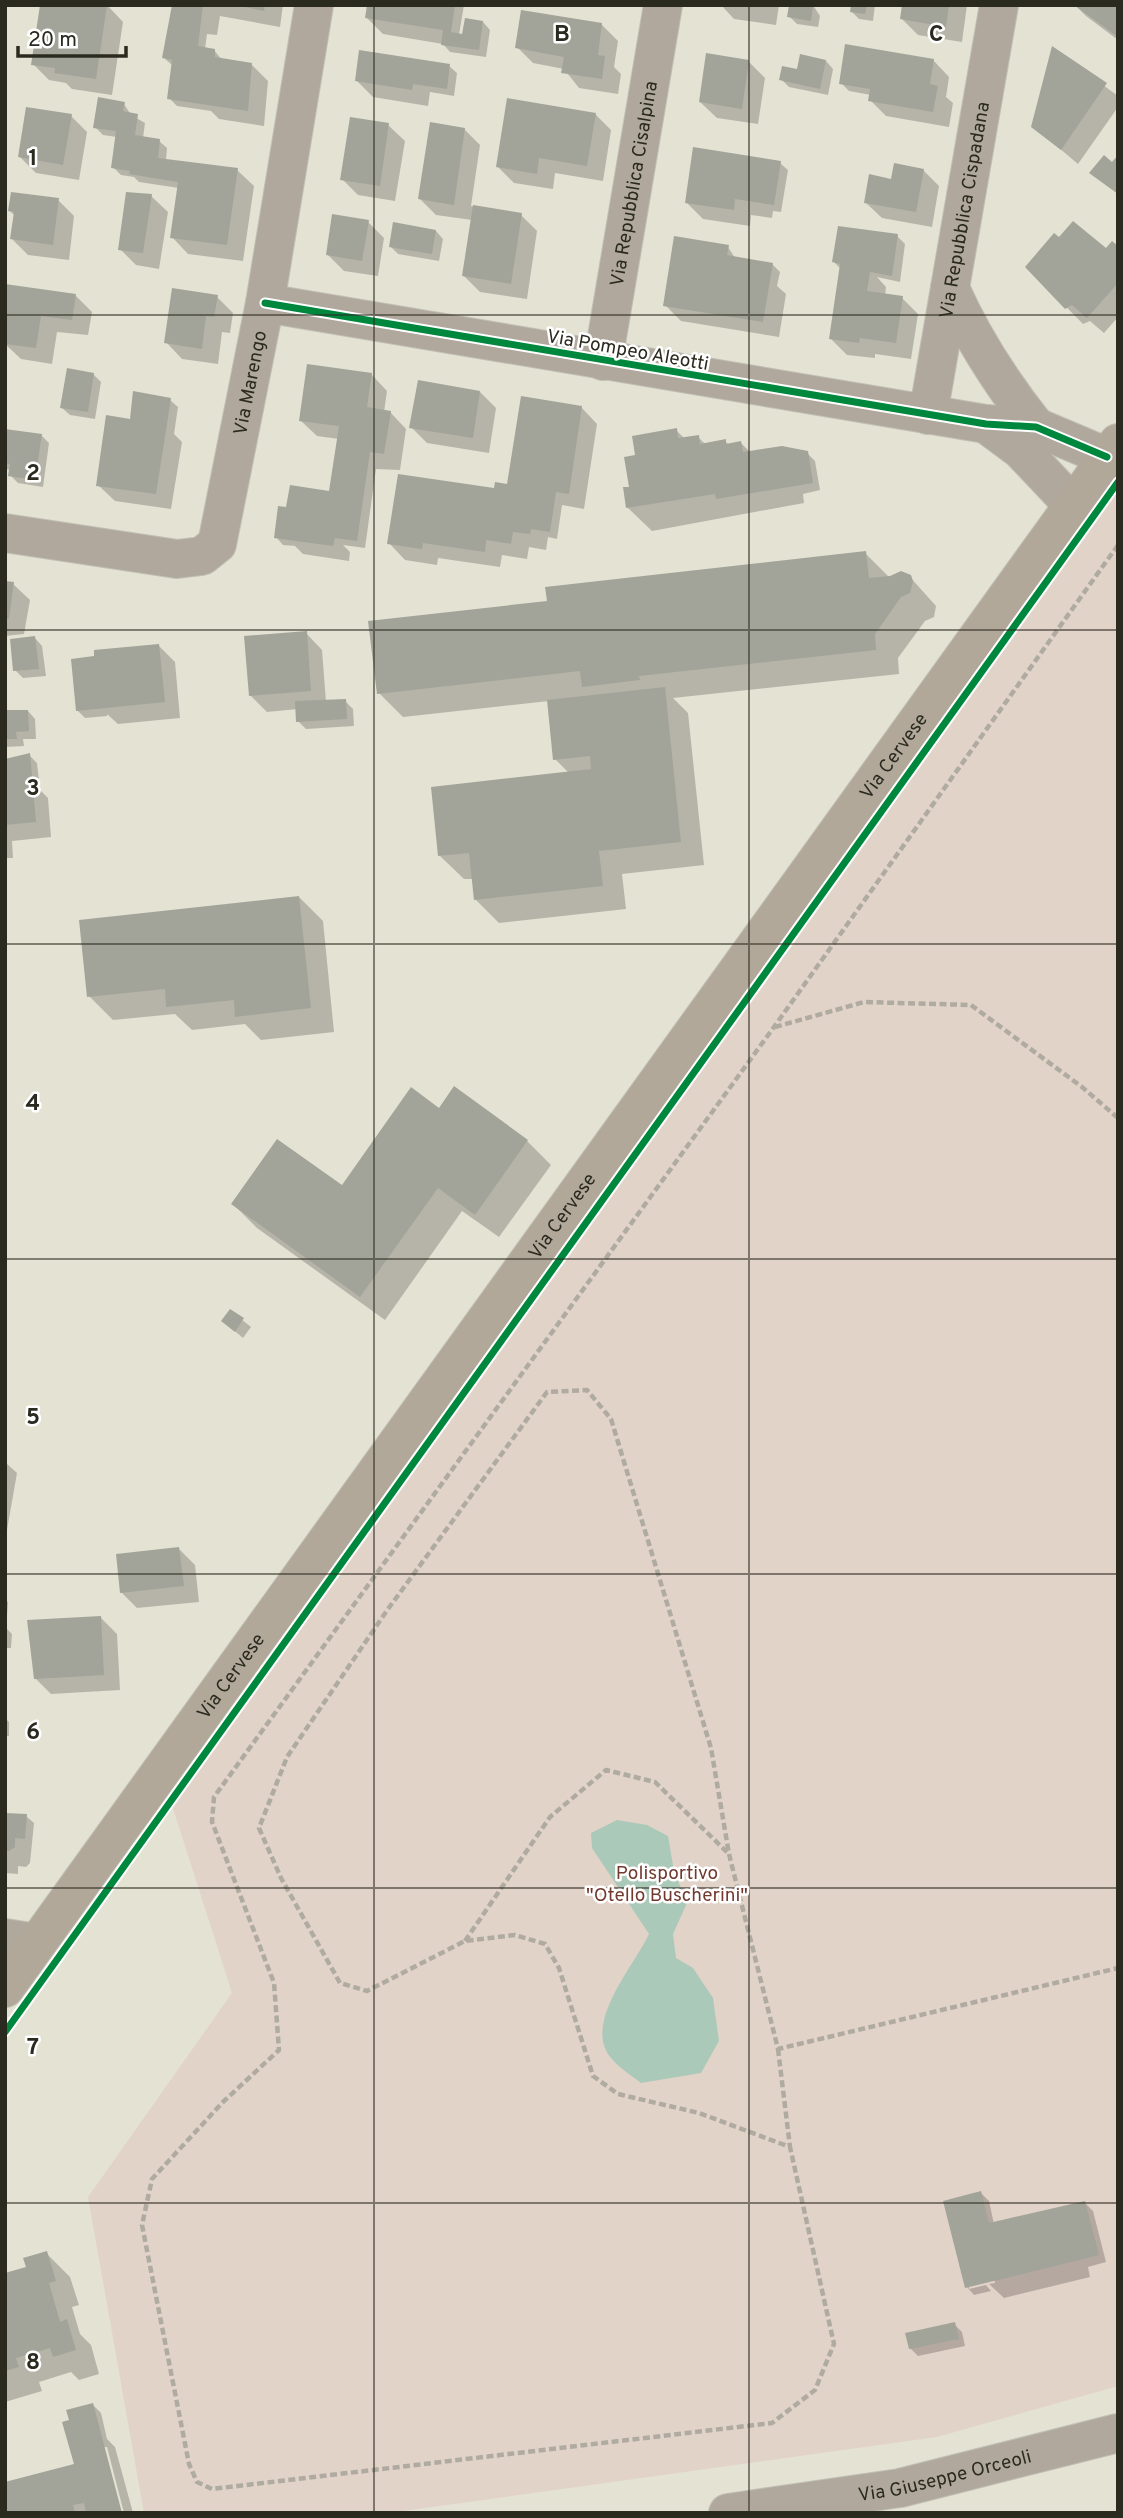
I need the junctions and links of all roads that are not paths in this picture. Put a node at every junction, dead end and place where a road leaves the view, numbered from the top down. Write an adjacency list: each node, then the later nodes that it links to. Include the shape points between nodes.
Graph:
1 (314, 5): 5 (street, Via Marengo)
2 (663, 5): 6 (street, Via Repubblica Cisalpina)
3 (999, 5): 4 (street, Via Repubblica Cispadana)
4 (950, 288): 7 (street, Via Repubblica Cispadana); 9 (street, via 991,369)
5 (265, 303): 6 (street, Via Pompeo Aleotti); 12 (street, Via Marengo, via 217,544 202,556 177,559)
6 (603, 360): 7 (street, Via Pompeo Aleotti)
7 (928, 415): 8 (street, Via Pompeo Aleotti)
8 (986, 424): 9 (street, Via Pompeo Aleotti); 11 (street, via 1021,450)
9 (1036, 427): 10 (street)
10 (1112, 450): 11 (main road, Via Cervese)
11 (1073, 505): 13 (main road, Via Cervese)
12 (5, 533)
13 (21, 1940): 14 (main road, Via Cervese)
14 (5, 1988)
15 (1118, 2433): 16 (street, Via Giuseppe Orceoli, via 900,2488)
16 (728, 2513)

